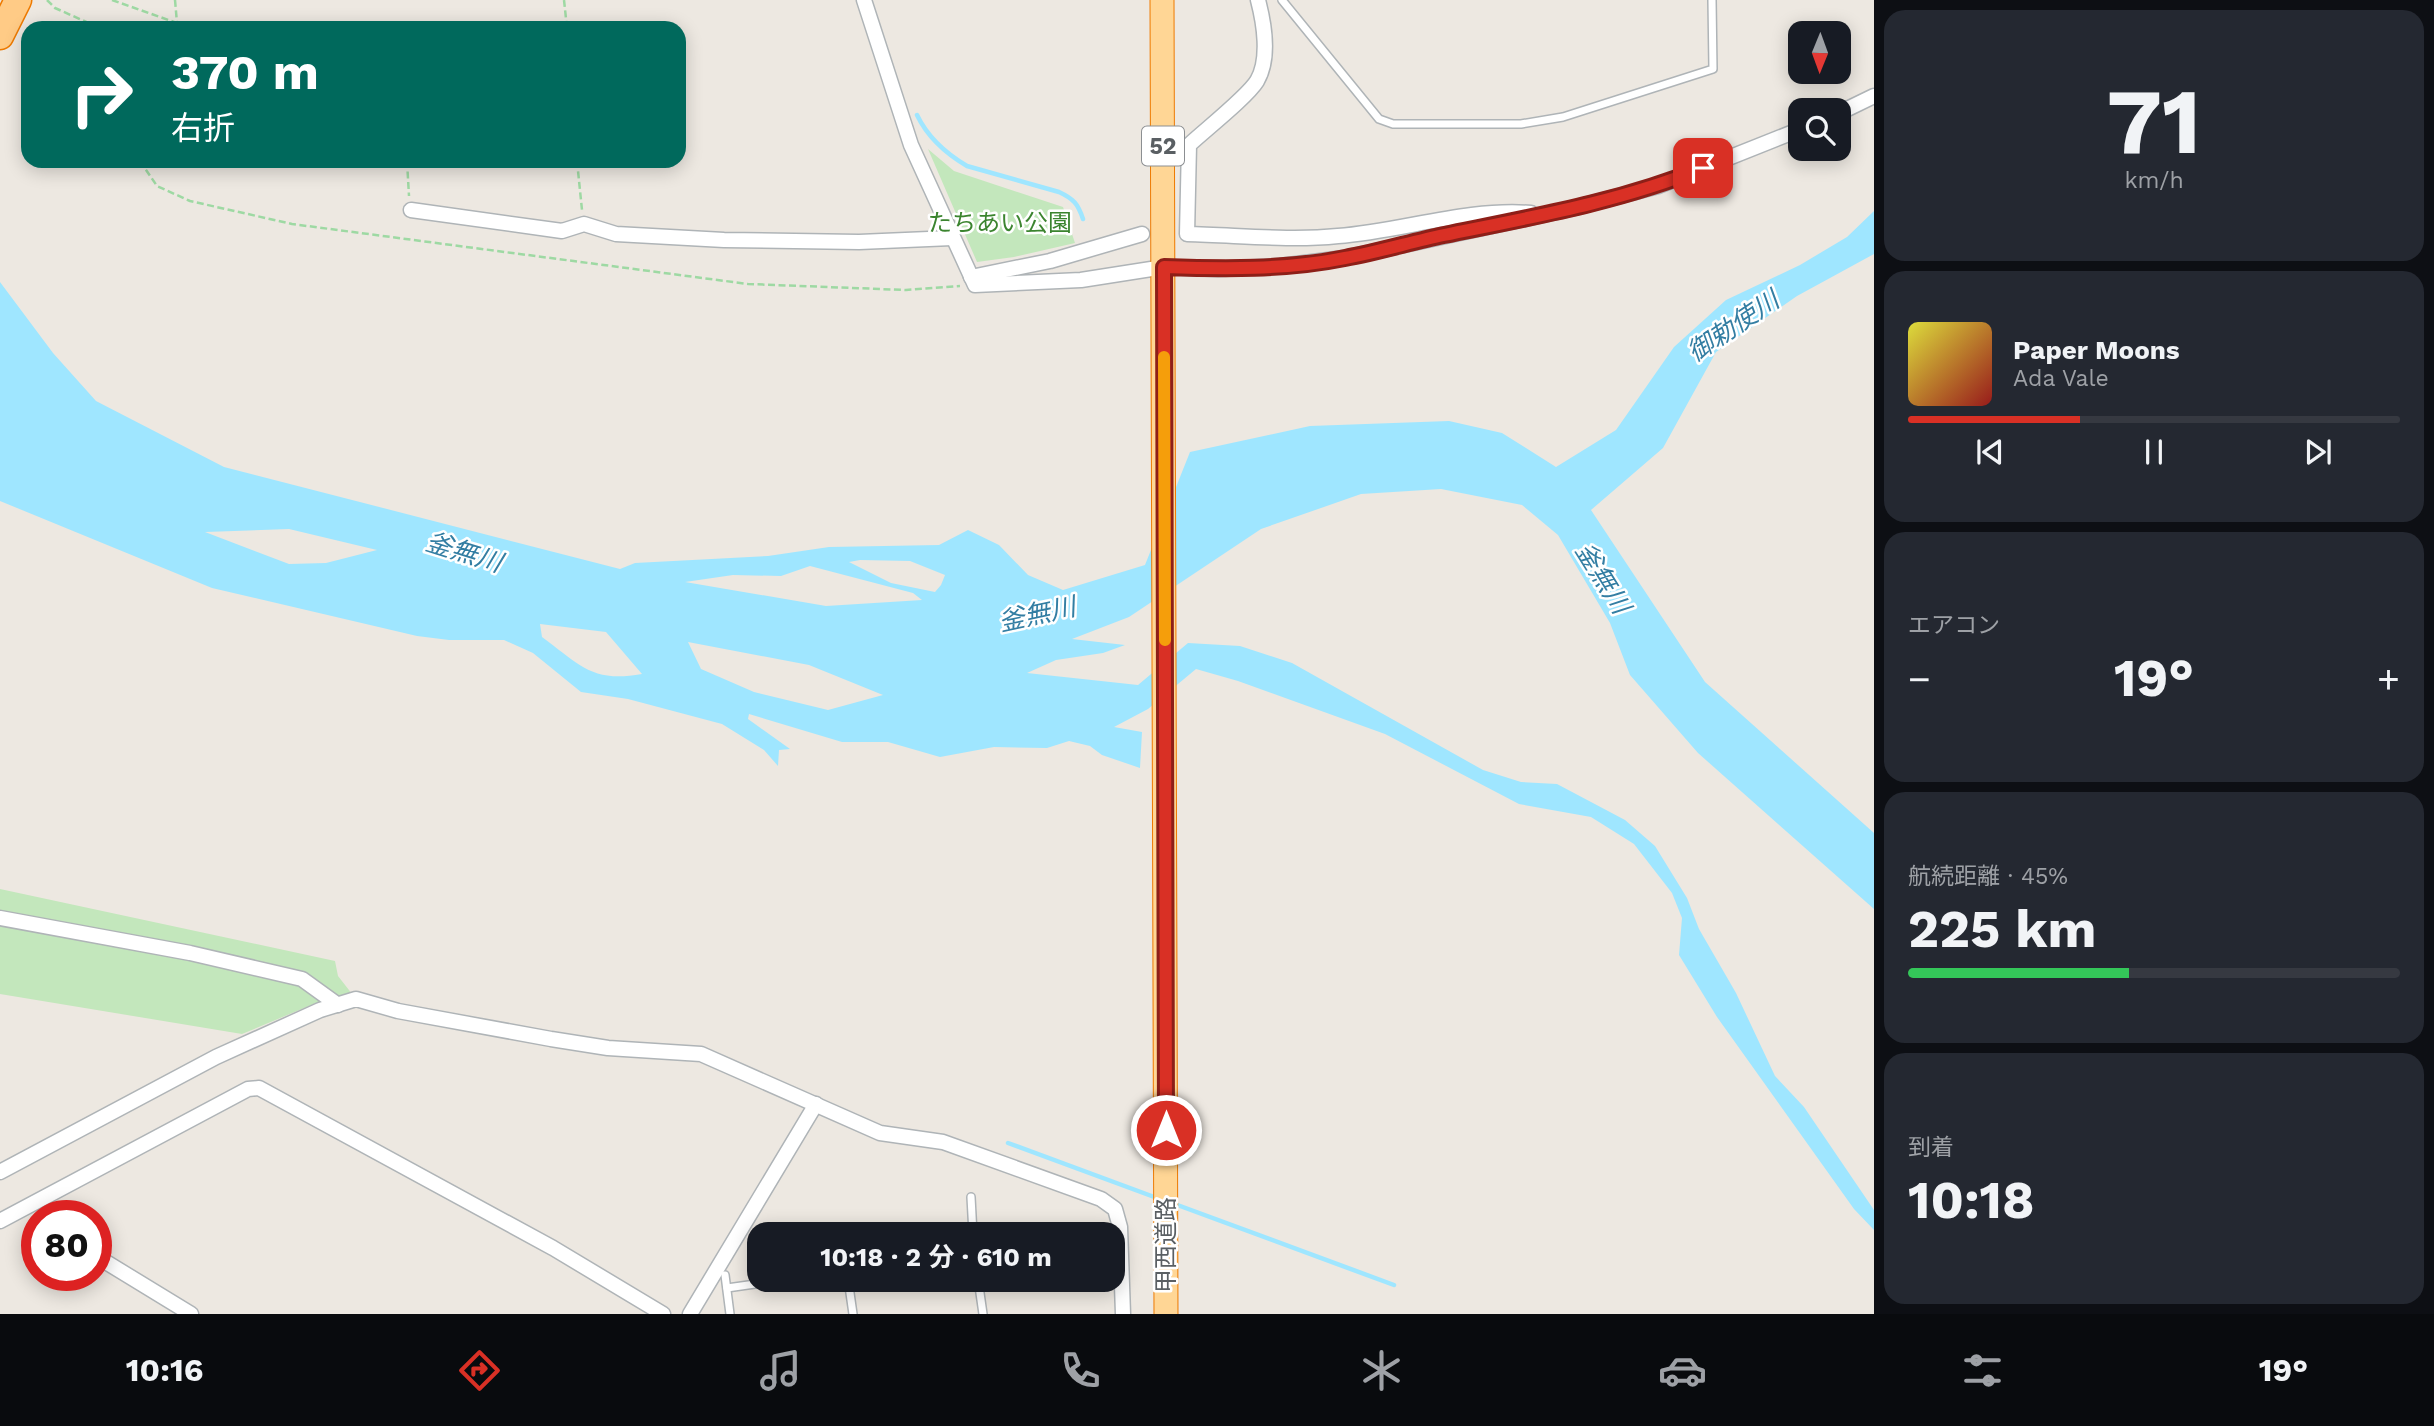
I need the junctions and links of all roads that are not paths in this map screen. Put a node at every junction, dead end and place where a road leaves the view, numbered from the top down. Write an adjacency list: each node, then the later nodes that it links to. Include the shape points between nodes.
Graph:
1 (18, 0): 7 (highway)
2 (864, 0): 14 (street, via 911,145)
3 (1162, 0): 15 (highway, 甲西道路 / 52)
4 (1258, 0): 12 (street, via 1264,47 1256,82 1189,145 1187,234 1300,239 1476,214)
5 (1282, 0): 6 (lane, via 1379,119 1393,124 1521,124 1563,117 1713,69)
6 (1712, 0)
7 (0, 36)
8 (1874, 96): 9 (street)
9 (1851, 107)
10 (1788, 134): 12 (street, via 1658,186)
11 (411, 210): 14 (street, via 562,231 584,224 616,233 724,240)
12 (1549, 214): 15 (street, via 1344,258 1280,266)
13 (1142, 234): 16 (street)
14 (952, 238): 16 (street)
15 (1164, 267): 16 (street, via 1081,280); 32 (highway, 甲西道路 / 52)
16 (973, 281)
17 (0, 918): 18 (street, via 302,979)
18 (338, 1005): 19 (street, via 355,999 551,1039 701,1054); 20 (street, via 216,1057)
19 (816, 1104): 35 (street); 39 (street, via 880,1133 943,1142 1101,1199 1115,1209 1120,1227)
20 (0, 1172)
21 (971, 1197): 25 (lane)
22 (55, 1200): 34 (street, via 248,1089 259,1088 553,1248)
23 (21, 1216): 24 (street)
24 (0, 1221)
25 (972, 1222)
26 (112, 1266): 33 (street)
27 (724, 1275): 29 (lane)
28 (747, 1285): 29 (lane)
29 (727, 1288): 36 (lane)
30 (850, 1292): 37 (lane)
31 (980, 1292): 38 (lane)
32 (1166, 1304)
33 (191, 1314)
34 (663, 1314)
35 (690, 1314)
36 (730, 1314)
37 (853, 1314)
38 (983, 1314)
39 (1123, 1314)

